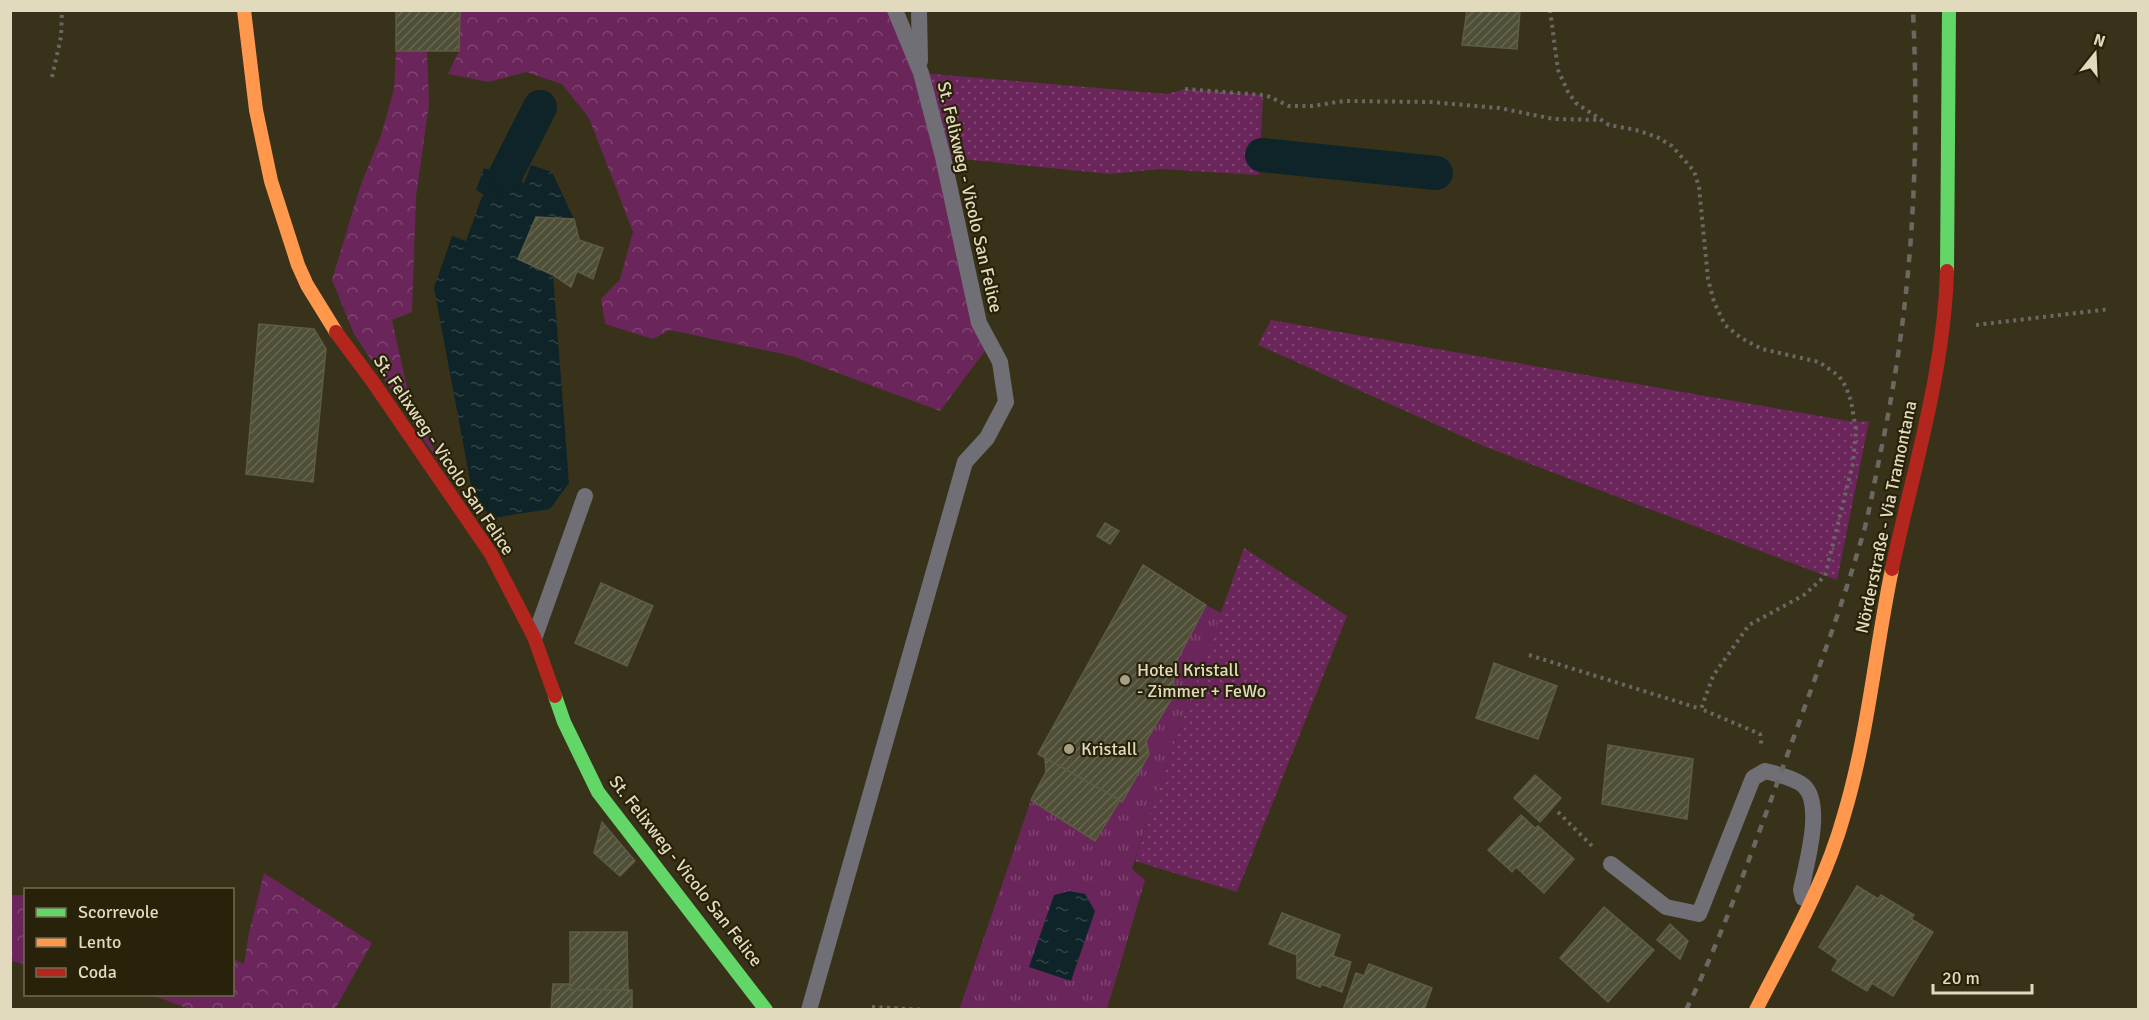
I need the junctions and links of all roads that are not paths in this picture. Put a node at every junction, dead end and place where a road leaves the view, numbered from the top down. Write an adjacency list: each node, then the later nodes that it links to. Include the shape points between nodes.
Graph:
1 (244, 10): 7 (street, St. Felixweg - Vicolo San Felice, via 256,110 271,181 307,285 340,339 491,554)
2 (895, 10): 5 (lane, St. Felixweg - Vicolo San Felice)
3 (919, 10): 5 (lane, St. Felixweg - Vicolo San Felice)
4 (1949, 10): 9 (street, Nörderstraße - Via Tramontana, via 1951,128 1943,329 1885,606 1862,748 1844,819)
5 (921, 73): 11 (lane, St. Felixweg - Vicolo San Felice, via 979,323 1000,362 1006,402 987,438 966,462)
6 (585, 496): 7 (lane)
7 (534, 637): 10 (street, St. Felixweg - Vicolo San Felice, via 564,722 598,792)
8 (1611, 864): 9 (lane, via 1666,907 1699,914 1753,778 1765,771 1803,785 1812,799 1812,838 1801,890)
9 (1806, 910): 12 (street, Nörderstraße - Via Tramontana)
10 (766, 1010)
11 (809, 1010)
12 (1756, 1010)

